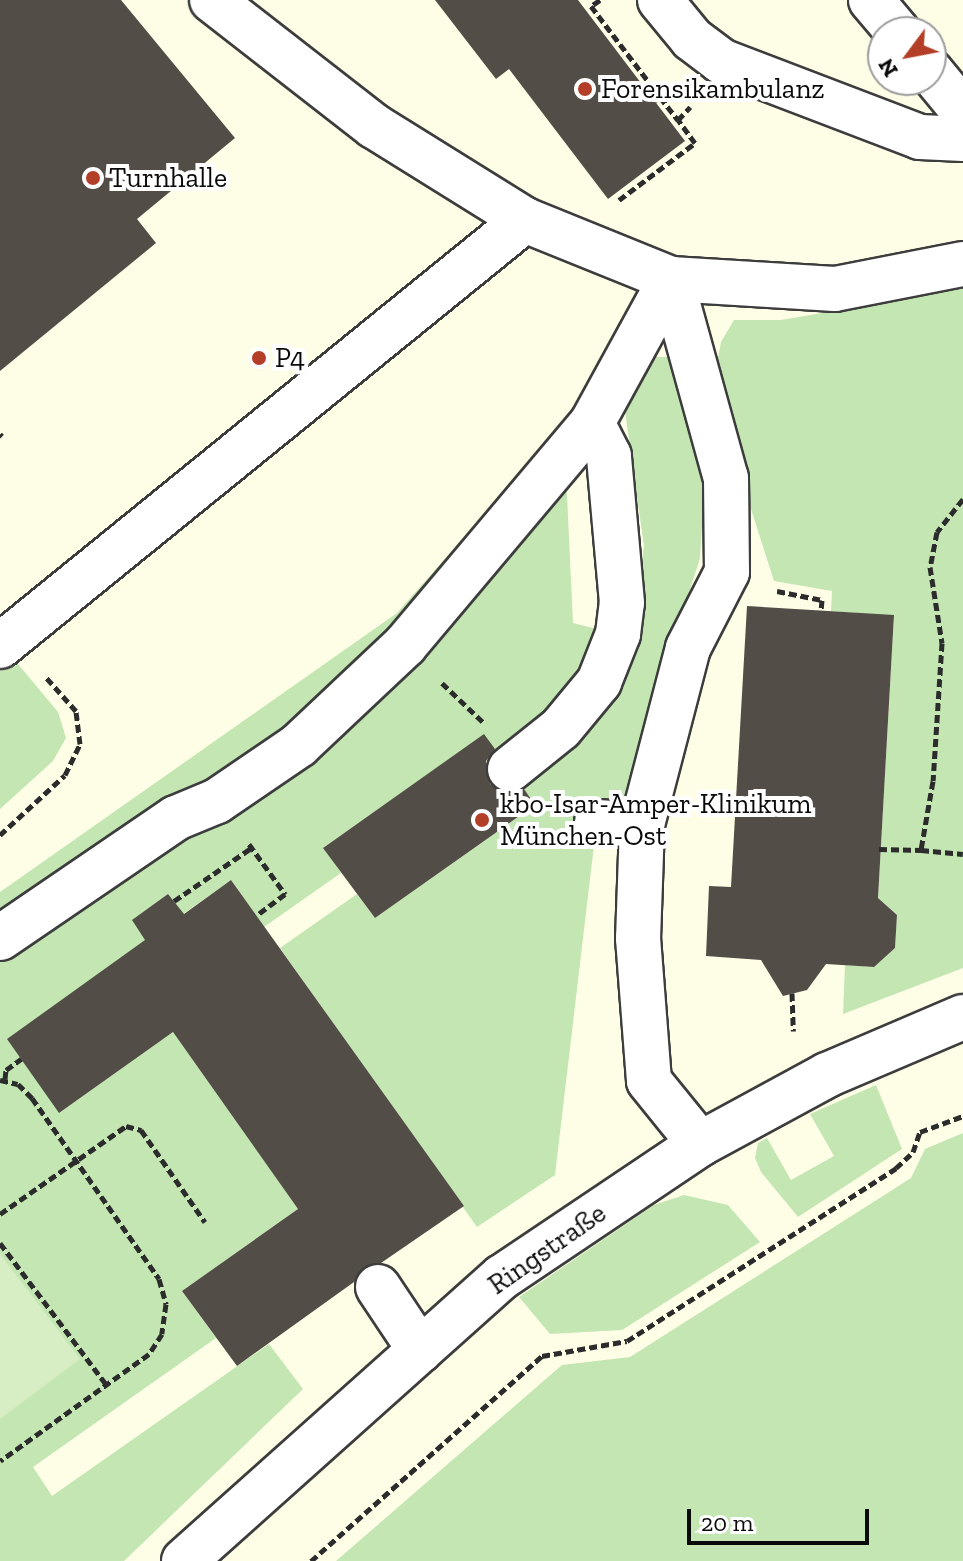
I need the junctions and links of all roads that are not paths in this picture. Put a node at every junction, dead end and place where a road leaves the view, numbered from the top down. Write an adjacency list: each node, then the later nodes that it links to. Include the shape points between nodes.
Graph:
1 (212, 0): 8 (lane, via 374,126)
2 (660, 0): 7 (lane, via 692,39 721,61 920,137)
3 (871, 0): 4 (lane)
4 (884, 16)
5 (947, 92): 6 (lane)
6 (963, 111)
7 (963, 139)
8 (525, 220): 10 (lane); 12 (lane)
9 (963, 264): 10 (lane, via 835,289)
10 (671, 279): 11 (lane); 15 (lane, via 726,478 727,572 688,648)
11 (592, 423): 13 (lane, via 609,456 622,603 618,634 599,682 561,728); 16 (lane, via 405,645 299,745 217,801 176,818)
12 (0, 646)
13 (501, 752)
14 (597, 822): 15 (lane)
15 (642, 825): 18 (lane, via 638,938 649,1081)
16 (0, 938)
17 (963, 1017): 18 (lane, Ringstraße, via 827,1075)
18 (700, 1144): 20 (lane, Ringstraße, via 502,1277)
19 (378, 1287): 20 (lane)
20 (420, 1350): 21 (lane, Ringstraße)
21 (184, 1561)

